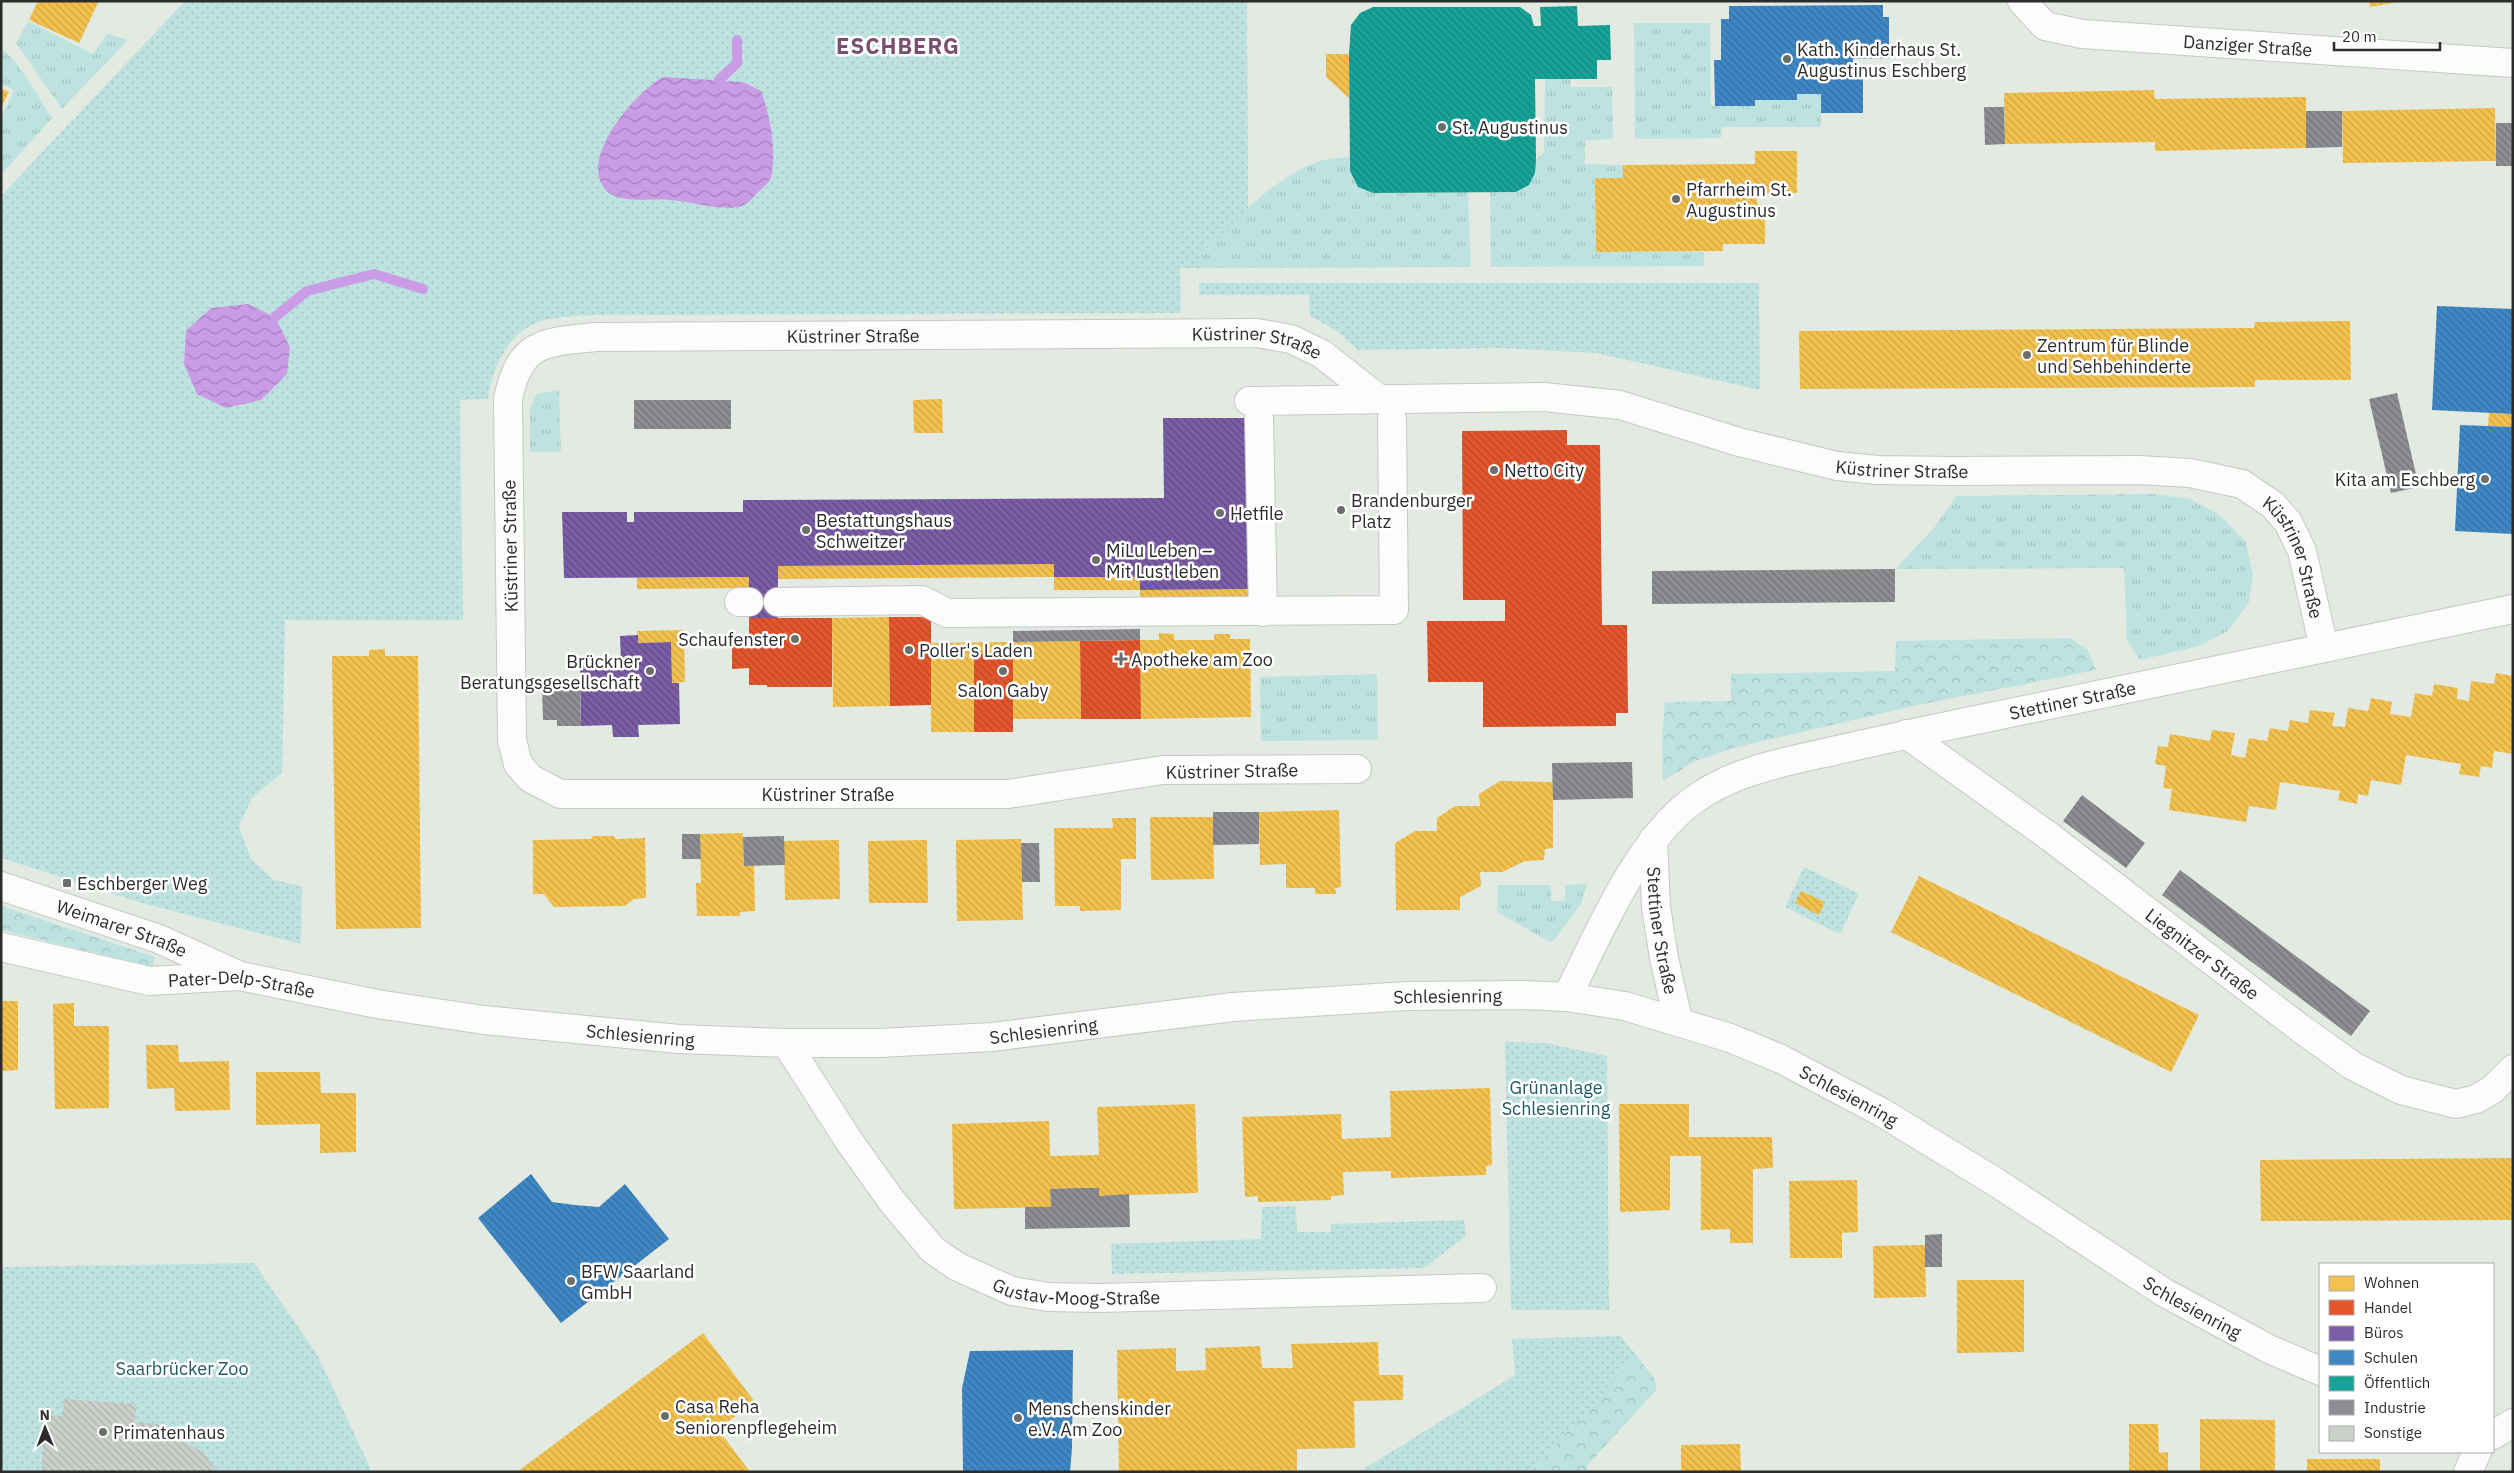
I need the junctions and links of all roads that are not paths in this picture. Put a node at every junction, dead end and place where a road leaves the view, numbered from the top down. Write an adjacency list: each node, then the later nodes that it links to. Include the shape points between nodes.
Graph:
1 (2022, 2): 2 (street, Danziger Straße, via 2045,26 2082,34)
2 (2513, 63)
3 (1385, 409): 6 (street, via 1394,610); 6 (street, Küstriner Straße, via 1254,409); 7 (street, Küstriner Straße, via 1544,397 1580,400 1620,405 1775,452 1837,466 1954,472 2139,470 2190,473 2242,484 2273,506 2288,522 2302,551); 9 (street, Küstriner Straße, via 1322,354 1291,338 1257,333 589,338 543,345 526,355 517,368 508,399 512,740 518,764 530,778 560,794 1008,794 1163,770)
4 (778, 602): 6 (street, via 922,600 947,613)
5 (2513, 609): 7 (street, Stettiner Straße)
6 (1263, 612)
7 (2324, 648): 8 (street, Stettiner Straße)
8 (1906, 734): 10 (street, Stettiner Straße, via 1767,766 1724,782 1693,800 1671,818); 18 (street, Liegnitzer Straße, via 2050,837 2353,1066 2401,1090 2456,1104 2476,1099 2492,1090)
9 (1357, 769)
10 (1653, 840): 14 (street, Stettiner Straße, via 1610,912); 16 (street, Stettiner Straße, via 1656,907)
11 (1, 886): 13 (street, Weimarer Straße, via 159,939)
12 (1, 947): 13 (street, Pater-Delp-Straße, via 149,981)
13 (240, 976): 15 (street, Pater-Delp-Straße, via 377,1004)
14 (1567, 997): 16 (street, Schlesienring, via 1625,1006); 17 (street, Schlesienring, via 1476,994 1306,1001 992,1037 880,1043)
15 (484, 1020): 17 (street, Schlesienring, via 679,1039)
16 (1678, 1020): 20 (street, Schlesienring, via 1781,1059 1881,1112 1994,1181 2165,1293)
17 (786, 1043): 19 (street, Gustav-Moog-Straße, via 849,1142 933,1250 958,1267 1012,1291 1048,1297 1099,1298)
18 (2513, 1069)
19 (1482, 1288)
20 (2319, 1371)
21 (2494, 1418): 22 (street)
22 (2513, 1422): 23 (street)
23 (2494, 1434)
24 (2455, 1453): 26 (street)
25 (2477, 1453): 27 (street)
26 (2462, 1472)
27 (2468, 1472)

